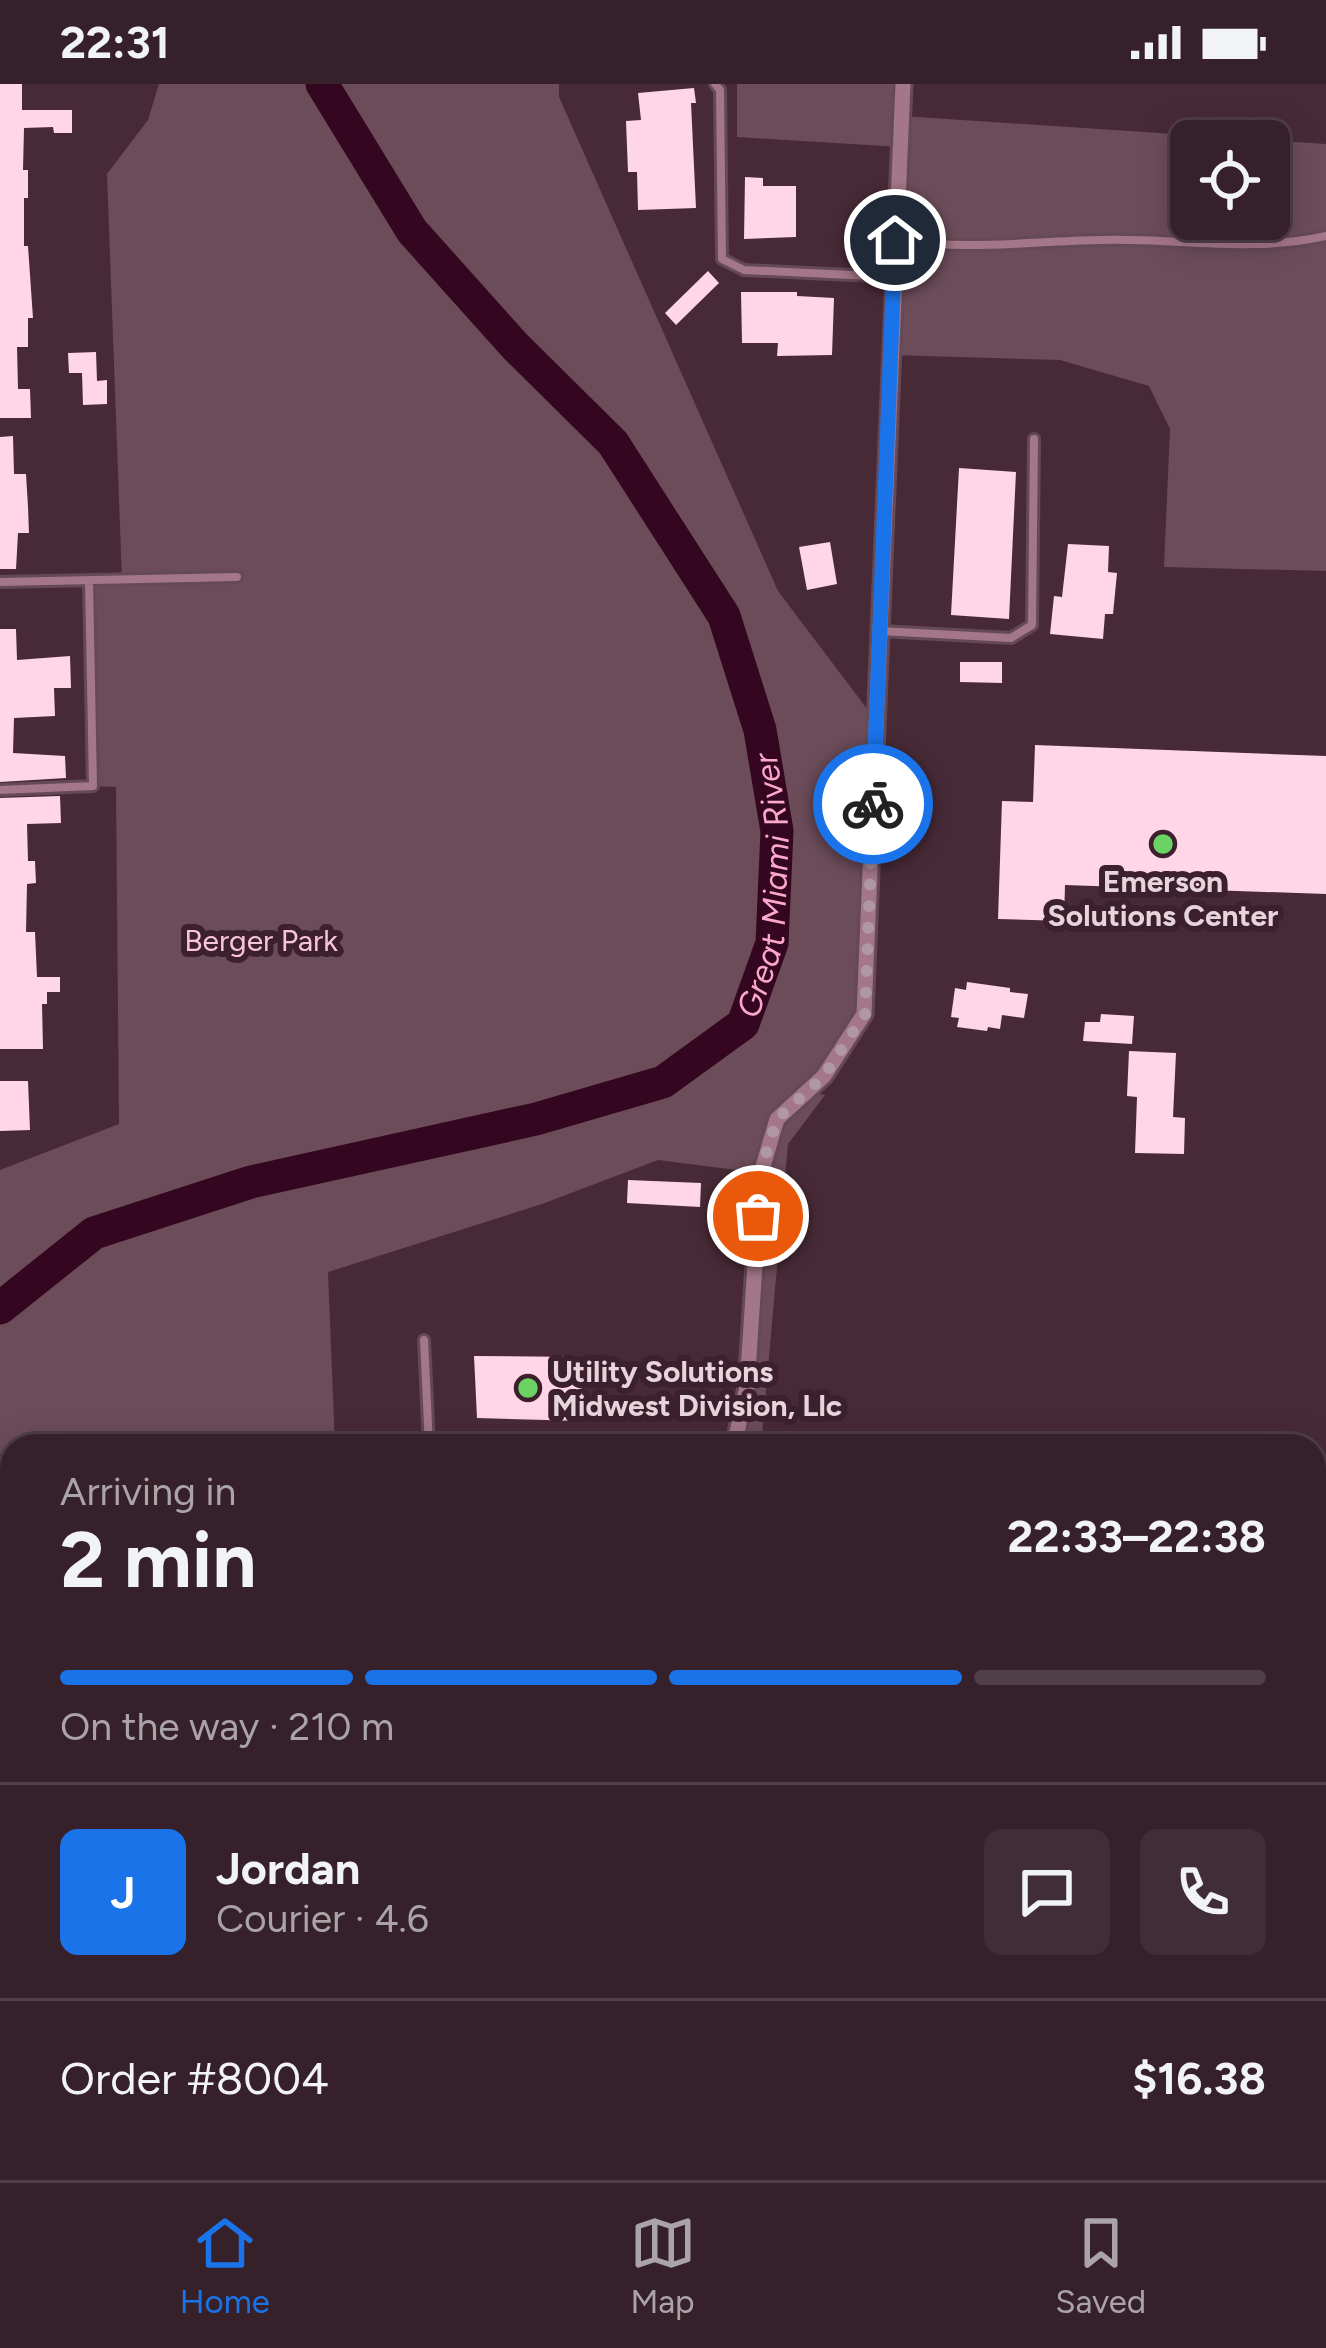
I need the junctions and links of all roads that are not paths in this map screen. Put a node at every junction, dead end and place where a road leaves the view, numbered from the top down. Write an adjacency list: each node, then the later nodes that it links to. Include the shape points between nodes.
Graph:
1 (715, 84): 5 (lane, via 722,259 743,270)
2 (903, 84): 4 (street)
3 (1326, 236): 4 (lane, via 1253,245 1102,240 972,248)
4 (895, 240): 5 (street)
5 (893, 278): 10 (street)
6 (1034, 439): 10 (lane, via 1032,625 1011,638)
7 (237, 577): 8 (lane)
8 (89, 581): 9 (lane); 11 (lane, via 92,786)
9 (0, 582)
10 (879, 631): 14 (street, via 865,1014 824,1076 777,1119 760,1173 747,1387)
11 (0, 790)
12 (424, 1340): 13 (lane)
13 (428, 1434)
14 (737, 1434)

